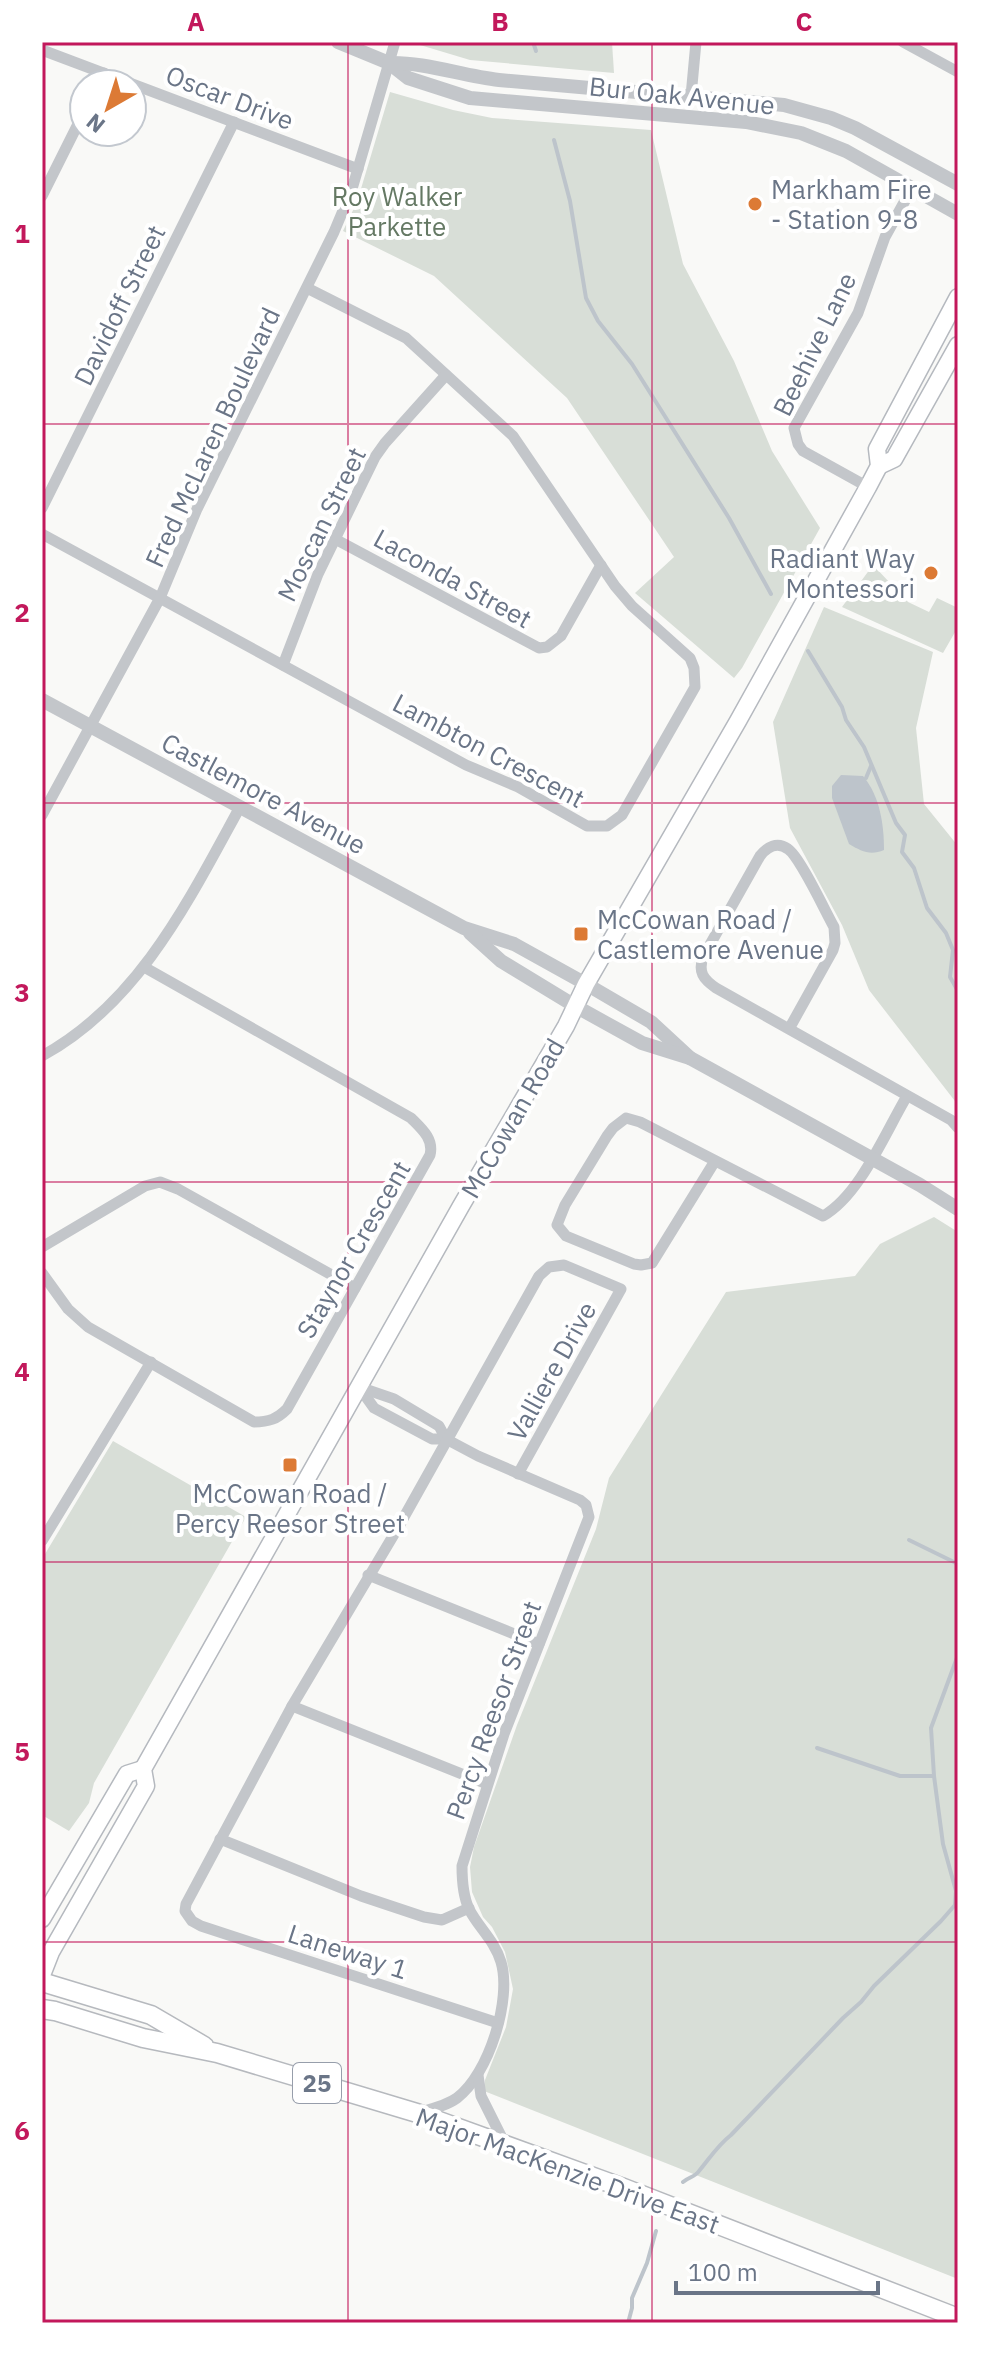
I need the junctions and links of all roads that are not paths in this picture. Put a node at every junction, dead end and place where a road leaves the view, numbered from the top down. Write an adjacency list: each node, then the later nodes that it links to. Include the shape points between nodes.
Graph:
1 (338, 42): 6 (street, Bur Oak Avenue)
2 (395, 42): 6 (street, Fred McLaren Boulevard)
3 (696, 42): 10 (street)
4 (903, 42): 8 (street)
5 (42, 50): 7 (street, Oscar Drive)
6 (389, 63): 10 (street, Bur Oak Avenue, via 413,62 477,78); 13 (street, Fred McLaren Boulevard); 15 (street, Bur Oak Avenue, via 408,78 485,101 788,129 830,143)
7 (80, 68)
8 (958, 72)
9 (148, 94): 11 (street, Oscar Drive)
10 (691, 96): 14 (street, Bur Oak Avenue, via 784,105 831,118)
11 (234, 122): 13 (street, Oscar Drive); 24 (street, Davidoff Street)
12 (68, 144): 16 (street)
13 (358, 169): 18 (street, Fred McLaren Boulevard)
14 (958, 184)
15 (912, 188): 17 (street, Bur Oak Avenue); 23 (street, Beehive Lane, via 885,237 858,313 794,428 803,451)
16 (42, 196)
17 (958, 214)
18 (307, 288): 21 (street, Lambton Crescent, via 400,334); 28 (street, Fred McLaren Boulevard, via 197,509)
19 (958, 297): 22 (main road, McCowan Road, via 877,449)
20 (958, 345): 22 (main road, McCowan Road, via 894,459)
21 (446, 375): 26 (street, Moscan Street, via 375,457); 27 (street, Lambton Crescent, via 513,436)
22 (879, 466): 23 (main road, McCowan Road)
23 (868, 487): 36 (main road, McCowan Road)
24 (42, 508)
25 (42, 534): 28 (street, Lambton Crescent)
26 (335, 539): 27 (street, Laconda Street, via 539,648 561,636); 29 (street, Moscan Street)
27 (601, 565): 29 (street, Lambton Crescent, via 632,606 690,658 696,678 622,815 607,826 587,826)
28 (160, 598): 29 (street, Lambton Crescent); 31 (street, Fred McLaren Boulevard)
29 (283, 665)
30 (42, 700): 31 (street, Castlemore Avenue)
31 (91, 726): 32 (street, Castlemore Avenue); 33 (street, Fred McLaren Boulevard)
32 (240, 807): 34 (street, Castlemore Avenue); 35 (street, via 177,920)
33 (42, 815)
34 (464, 928): 36 (street, Castlemore Avenue, via 514,944); 37 (street, Castlemore Avenue, via 501,961)
35 (144, 967): 39 (street, via 89,1024); 48 (street, Staynor Crescent, via 411,1118 427,1135 432,1149 426,1166)
36 (586, 984): 37 (main road, McCowan Road); 40 (street, Castlemore Avenue, via 651,1022)
37 (575, 1006): 40 (street, Castlemore Avenue, via 642,1043); 50 (main road, McCowan Road)
38 (789, 1029): 38 (street, via 833,950 835,934 797,860 778,845 760,856 700,964 707,982); 41 (street)
39 (42, 1056)
40 (690, 1058): 43 (street, Castlemore Avenue)
41 (907, 1096): 42 (street); 43 (street)
42 (958, 1128)
43 (871, 1159): 44 (street, via 850,1194 823,1216); 45 (street, Castlemore Avenue)
44 (715, 1161): 44 (street, via 626,1118 607,1136 557,1225 566,1236 634,1264 652,1263)
45 (958, 1209)
46 (42, 1247): 48 (street, via 160,1182)
47 (42, 1273): 49 (street, Staynor Crescent, via 77,1319)
48 (355, 1288): 49 (street, Staynor Crescent, via 287,1409 267,1422 254,1422)
49 (151, 1362): 53 (street)
50 (359, 1387): 51 (street, Percy Reesor Street, via 374,1408 432,1439); 57 (main road, McCowan Road)
51 (446, 1439): 52 (street, Percy Reesor Street); 52 (street, Valliere Drive, via 543,1271 564,1265 621,1289); 54 (street)
52 (518, 1474): 55 (street, Percy Reesor Street, via 580,1500 589,1517)
53 (42, 1541)
54 (368, 1575): 55 (street); 56 (street)
55 (539, 1644): 58 (street, Percy Reesor Street)
56 (292, 1706): 58 (street); 59 (street)
57 (143, 1769): 61 (main road, McCowan Road, via 127,1774); 62 (main road, McCowan Road, via 146,1786)
58 (487, 1784): 60 (street, Percy Reesor Street, via 462,1866)
59 (220, 1839): 60 (street, via 424,1917 442,1920); 65 (street, Laneway 1, via 186,1904 187,1916 201,1926)
60 (469, 1908): 65 (street, Percy Reesor Street, via 500,1961 504,1996)
61 (42, 1919)
62 (42, 1975)
63 (42, 1982): 66 (main road, Major MacKenzie Drive East / 25, via 151,2015)
64 (42, 2009): 66 (main road, Major MacKenzie Drive East / 25)
65 (498, 2023): 67 (street, Percy Reesor Street)
66 (217, 2053): 68 (main road, Major MacKenzie Drive East / 25)
67 (478, 2075): 68 (street, Percy Reesor Street, via 458,2097); 69 (street, via 481,2096)
68 (417, 2113): 69 (main road, Major MacKenzie Drive East / 25)
69 (505, 2144): 70 (main road, Major MacKenzie Drive East / 25)
70 (958, 2318)

